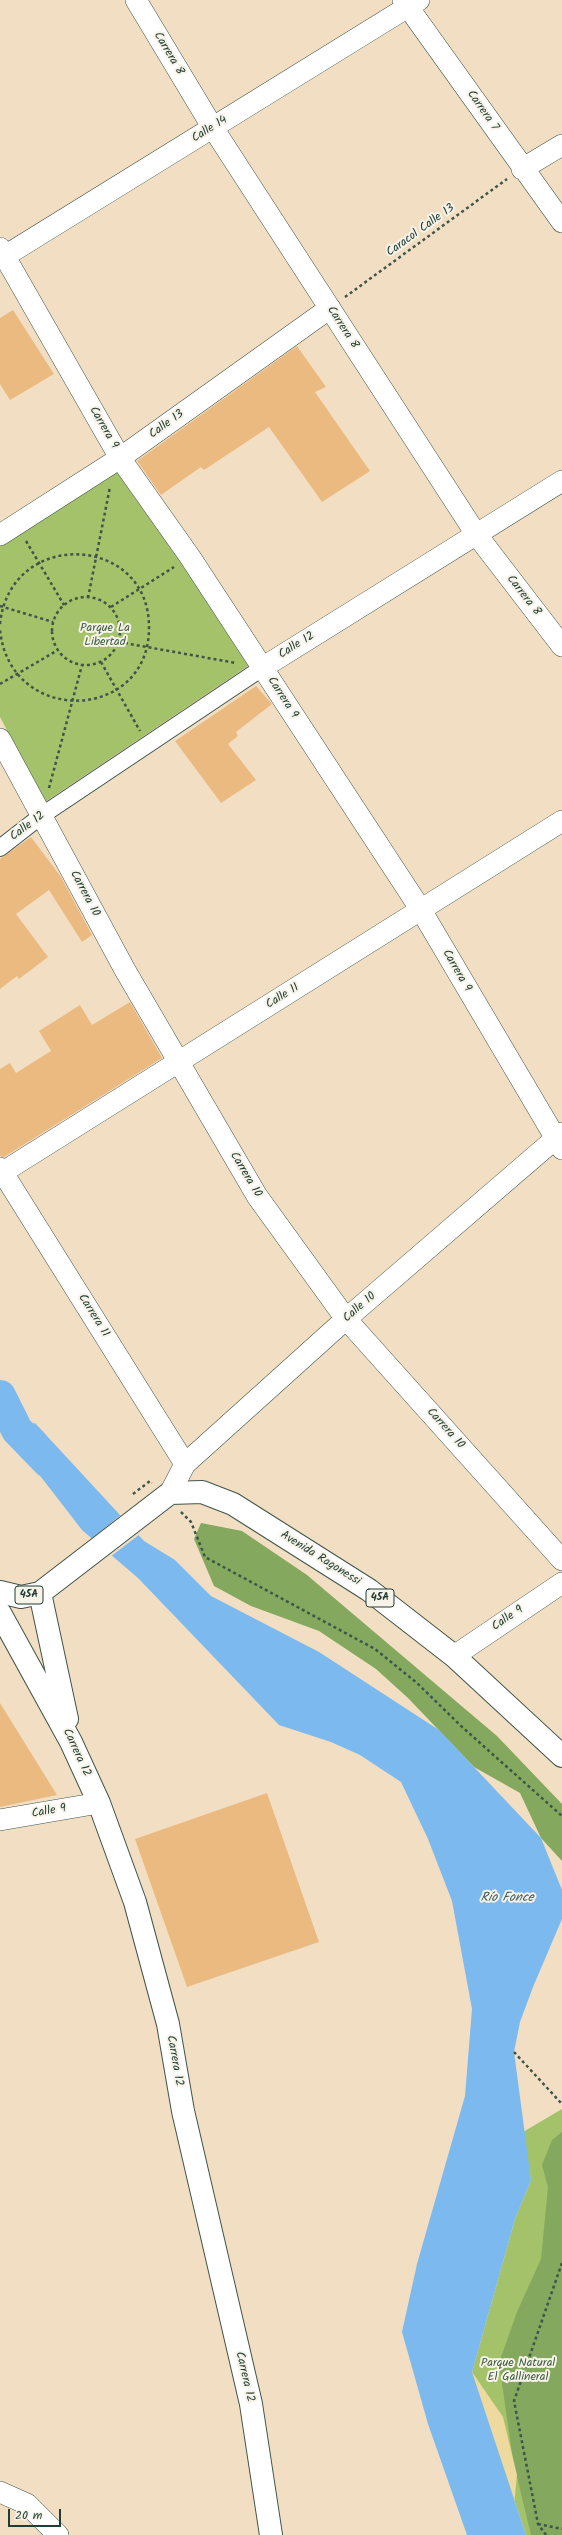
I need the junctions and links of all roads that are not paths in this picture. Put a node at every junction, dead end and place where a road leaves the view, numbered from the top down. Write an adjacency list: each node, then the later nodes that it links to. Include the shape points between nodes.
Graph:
1 (136, 0): 3 (street, Carrera 8)
2 (410, 2): 3 (street, Calle 14); 5 (street, Carrera 7)
3 (213, 128): 7 (street, Calle 14); 8 (street, Carrera 8)
4 (562, 145): 5 (street)
5 (522, 168): 6 (street, Carrera 7)
6 (562, 222)
7 (2, 254): 9 (street, Carrera 9)
8 (330, 308): 9 (street, Calle 13); 12 (street, Carrera 8)
9 (117, 460): 11 (street, Calle 13); 14 (street, Carrera 9, via 190,557)
10 (562, 481): 12 (street, Calle 12)
11 (8, 530)
12 (476, 534): 13 (street, Carrera 8); 14 (street, Calle 12)
13 (562, 646)
14 (262, 668): 16 (street, Calle 12); 19 (street, Carrera 9)
15 (0, 739): 16 (street, Carrera 10)
16 (41, 816): 18 (street, Calle 12); 20 (street, Carrera 10, via 125,970)
17 (562, 821): 19 (street, Calle 11)
18 (0, 848)
19 (421, 910): 20 (street, Calle 11); 21 (street, Carrera 9)
20 (179, 1061): 22 (street, Calle 11); 23 (street, Carrera 10, via 257,1196)
21 (560, 1140): 23 (street, Calle 10)
22 (1, 1170): 24 (street, Carrera 11)
23 (346, 1319): 24 (street, Calle 10); 26 (street, Carrera 10)
24 (185, 1464): 25 (street, Calle 10)
25 (162, 1499): 28 (main road, 45A); 31 (main road, Avenida Ragonessi / 45A, via 202,1492 233,1504 369,1590)
26 (562, 1560)
27 (562, 1582): 31 (street, Calle 9)
28 (48, 1588): 29 (main road, 45A, via 21,1597); 32 (main road)
29 (0, 1592)
30 (0, 1612): 32 (main road, Carrera 12)
31 (454, 1656): 33 (main road, Avenida Ragonessi / 45A)
32 (72, 1742): 34 (main road, Carrera 12)
33 (562, 1756)
34 (99, 1803): 35 (street, Calle 9); 38 (main road, Carrera 12, via 135,1902 168,2024 183,2110 251,2404)
35 (0, 1820)
36 (0, 2492): 37 (street, via 27,2504)
37 (58, 2535)
38 (271, 2535)

